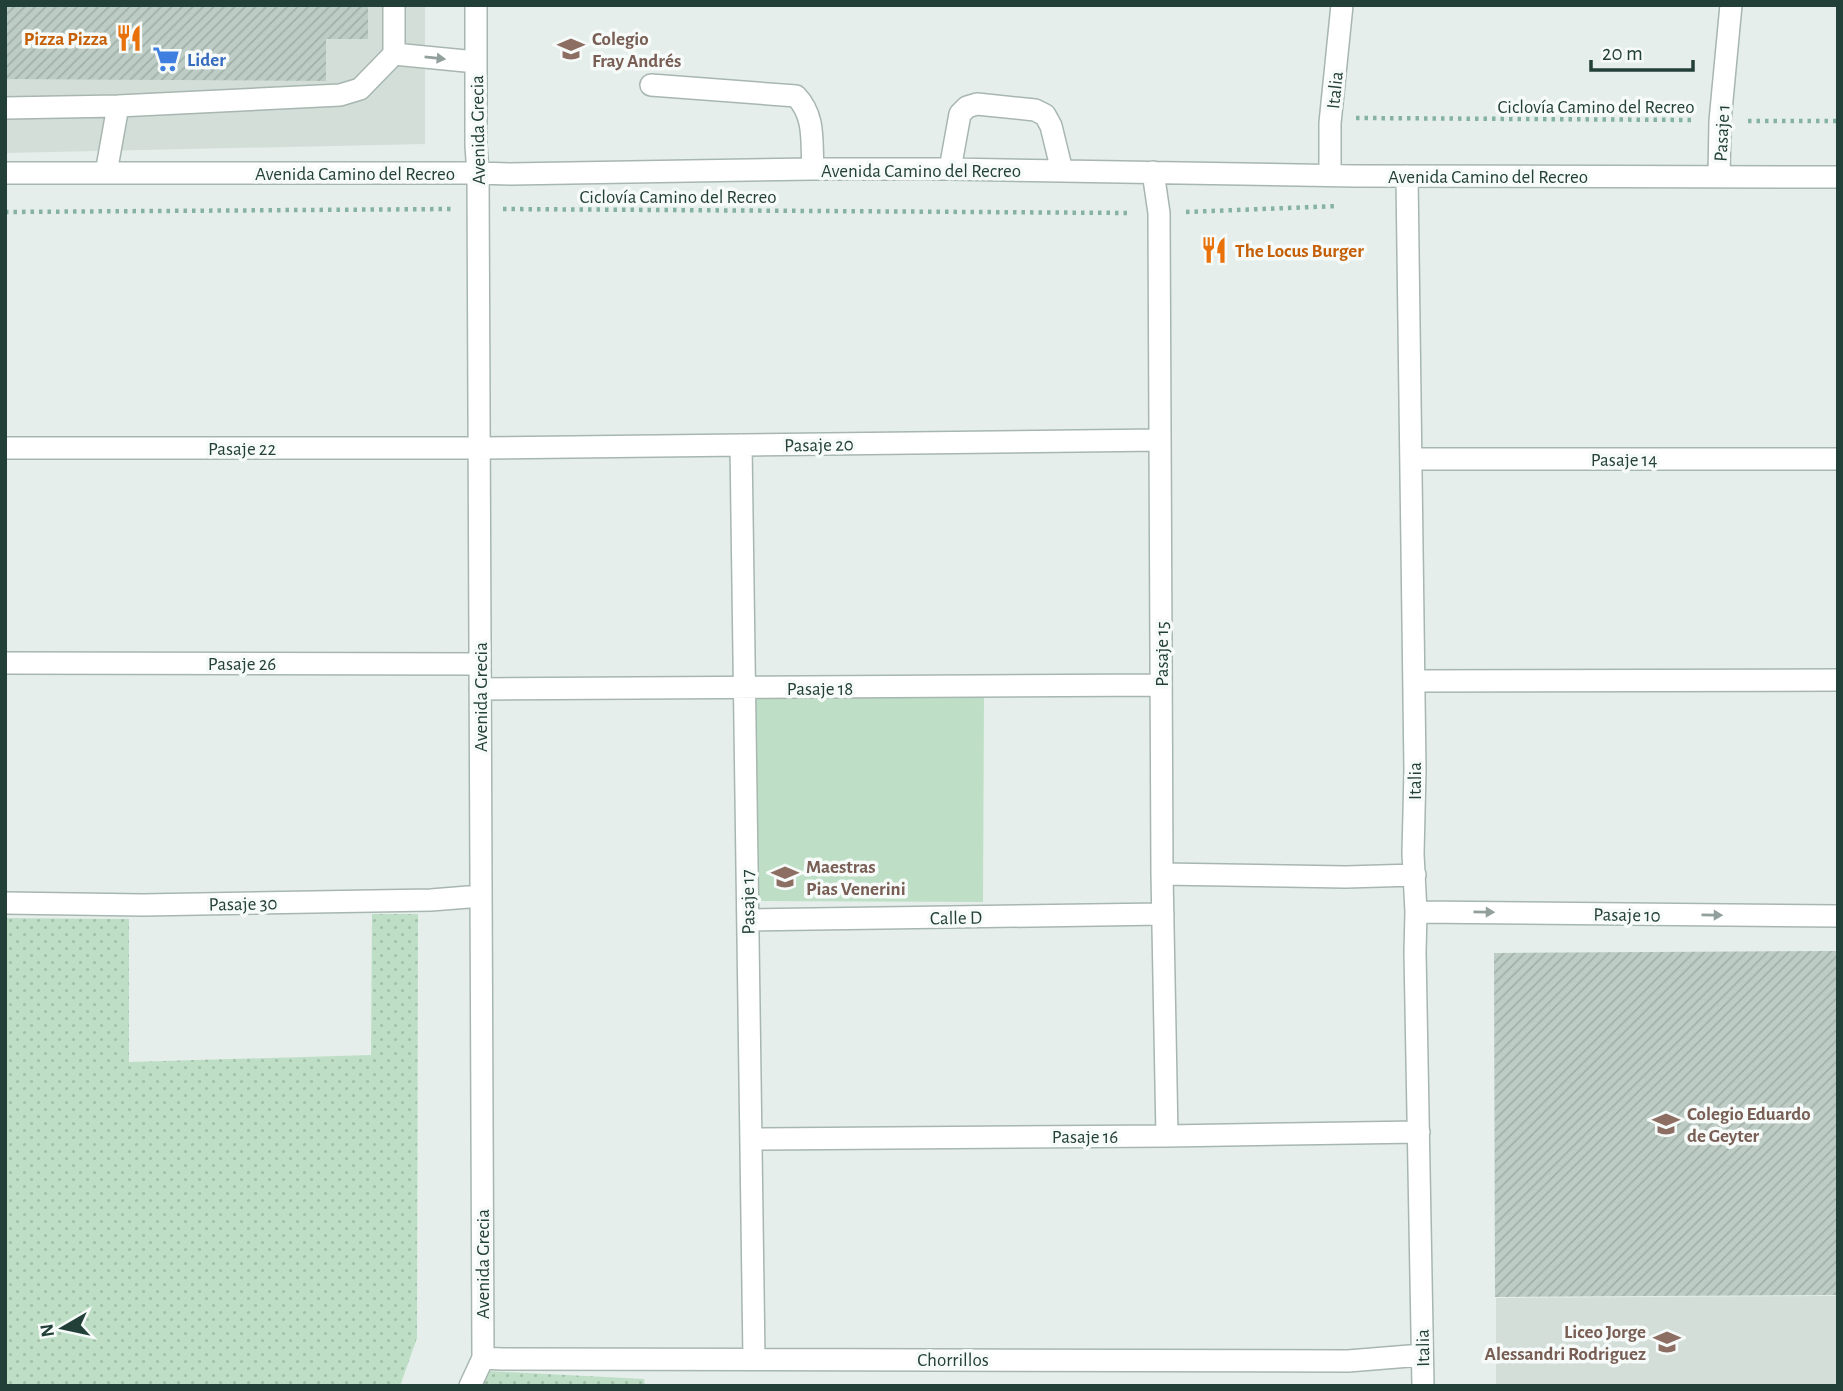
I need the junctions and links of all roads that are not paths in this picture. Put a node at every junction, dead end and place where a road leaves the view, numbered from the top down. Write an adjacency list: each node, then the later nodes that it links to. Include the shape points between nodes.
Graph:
1 (394, 5): 5 (street)
2 (477, 5): 6 (street, Avenida Grecia)
3 (1342, 5): 17 (street, Italia)
4 (1731, 5): 19 (street, Pasaje 1)
5 (394, 54): 6 (street, one-way to 6); 8 (street, via 360,89 340,95)
6 (476, 62): 16 (street, Avenida Grecia)
7 (651, 85): 10 (street, via 796,96 810,118)
8 (118, 106): 9 (street); 15 (street)
9 (5, 108)
10 (813, 169): 11 (street, Avenida Camino del Recreo); 16 (street, Avenida Camino del Recreo)
11 (950, 169): 12 (street, Avenida Camino del Recreo); 12 (street, via 960,114 976,104 1045,115)
12 (1062, 171): 13 (street, Avenida Camino del Recreo)
13 (1153, 172): 17 (street, Avenida Camino del Recreo); 21 (street, Pasaje 15, via 1159,213)
14 (5, 173): 15 (street, Avenida Camino del Recreo)
15 (106, 173): 16 (street, Avenida Camino del Recreo)
16 (478, 173): 24 (street, Avenida Grecia)
17 (1329, 175): 18 (street, Avenida Camino del Recreo)
18 (1407, 176): 19 (street, Avenida Camino del Recreo); 26 (street, Italia)
19 (1719, 177): 20 (street, Avenida Camino del Recreo)
20 (1838, 177)
21 (1160, 440): 22 (street, Pasaje 20); 31 (street, Pasaje 15)
22 (741, 445): 24 (street, Pasaje 20); 33 (street, Pasaje 17)
23 (5, 448): 24 (street, Pasaje 22)
24 (479, 448): 28 (street, Avenida Grecia)
25 (1838, 458): 26 (street, Pasaje 14)
26 (1411, 459): 30 (street, Italia)
27 (5, 663): 28 (street, Pasaje 26)
28 (480, 664): 32 (street, Avenida Grecia)
29 (1838, 680): 30 (street)
30 (1414, 681): 35 (street, Italia)
31 (1161, 685): 33 (street, Pasaje 18); 34 (street, Pasaje 15)
32 (480, 689): 33 (street, Pasaje 18); 36 (street, Avenida Grecia)
33 (744, 689): 41 (street, Pasaje 17)
34 (1162, 874): 35 (street); 39 (street, Pasaje 15)
35 (1415, 875): 38 (street, Italia)
36 (481, 897): 37 (street, Pasaje 30, via 156,905); 46 (street, Avenida Grecia)
37 (5, 903)
38 (1416, 912): 40 (street, Pasaje 10, one-way to 40); 42 (street, Italia)
39 (1163, 914): 41 (street, Calle D); 43 (street, Pasaje 15)
40 (1838, 916)
41 (748, 920): 44 (street, Pasaje 17)
42 (1419, 1132): 43 (street, Pasaje 16); 45 (street, Italia)
43 (1167, 1136): 44 (street, Pasaje 16)
44 (751, 1139): 47 (street, Pasaje 17)
45 (1422, 1355): 47 (street, Chorrillos, via 1348,1361); 49 (street, Italia)
46 (483, 1357): 47 (street, Chorrillos); 48 (street, Avenida Grecia)
47 (754, 1359)
48 (470, 1386)
49 (1423, 1386)

